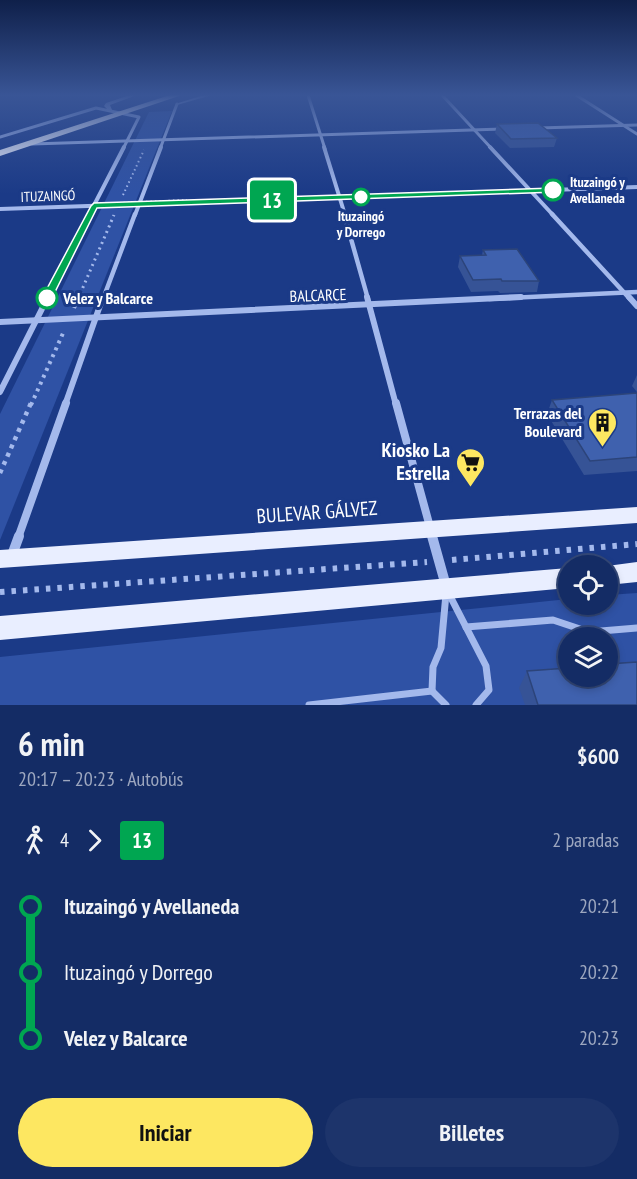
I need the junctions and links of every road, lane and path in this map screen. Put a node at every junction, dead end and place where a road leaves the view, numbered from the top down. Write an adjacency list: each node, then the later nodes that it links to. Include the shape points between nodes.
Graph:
1 (29, 128): 12 (street)
2 (59, 128): 17 (highway)
3 (71, 128): 16 (highway)
4 (134, 128): 13 (street)
5 (168, 128): 15 (street)
6 (319, 128): 11 (street)
7 (532, 128): 8 (street)
8 (537, 128)
9 (509, 129): 10 (street)
10 (475, 130): 11 (street); 20 (street)
11 (321, 134): 15 (street); 21 (street)
12 (0, 137)
13 (128, 139): 14 (street); 16 (street); 25 (street)
14 (150, 139): 15 (street); 23 (path)
15 (164, 139): 24 (street)
16 (26, 144): 18 (highway)
17 (0, 145)
18 (0, 153)
19 (637, 187): 20 (street, ITUZAINGÓ)
20 (530, 191): 21 (street, ITUZAINGÓ); 27 (street)
21 (340, 198): 24 (street, ITUZAINGÓ); 29 (street)
22 (187, 200): 23 (path, bridge)
23 (118, 204): 24 (street, ITUZAINGÓ); 25 (street, ITUZAINGÓ); 32 (path)
24 (137, 204): 31 (street)
25 (94, 206): 26 (street, ITUZAINGÓ); 33 (street)
26 (0, 208)
27 (625, 292): 28 (street, BALCARCE); 29 (street, BALCARCE); 30 (street)
28 (637, 292)
29 (369, 306): 31 (street, BALCARCE); 38 (street)
30 (637, 306)
31 (96, 317): 32 (street, BALCARCE); 40 (street)
32 (70, 318): 33 (street, BALCARCE); 36 (path)
33 (36, 320): 34 (street, BALCARCE); 35 (street)
34 (0, 322)
35 (0, 392)
36 (0, 473)
37 (637, 515): 38 (main road, BULEVAR GÁLVEZ)
38 (429, 528): 40 (main road, BULEVAR GÁLVEZ); 41 (street)
39 (637, 544): 41 (path)
40 (5, 559)
41 (439, 561): 45 (street); 46 (path)
42 (637, 572): 43 (main road)
43 (618, 574)
44 (558, 579): 45 (main road)
45 (447, 589): 47 (lane); 48 (main road); 50 (lane)
46 (0, 592)
47 (466, 627): 49 (lane, via 552,620 589,632); 54 (lane, via 486,666 489,690)
48 (0, 628)
49 (637, 628)
50 (432, 691): 51 (lane); 53 (lane)
51 (323, 704): 52 (lane)
52 (309, 705)
53 (446, 705)
54 (476, 705)

